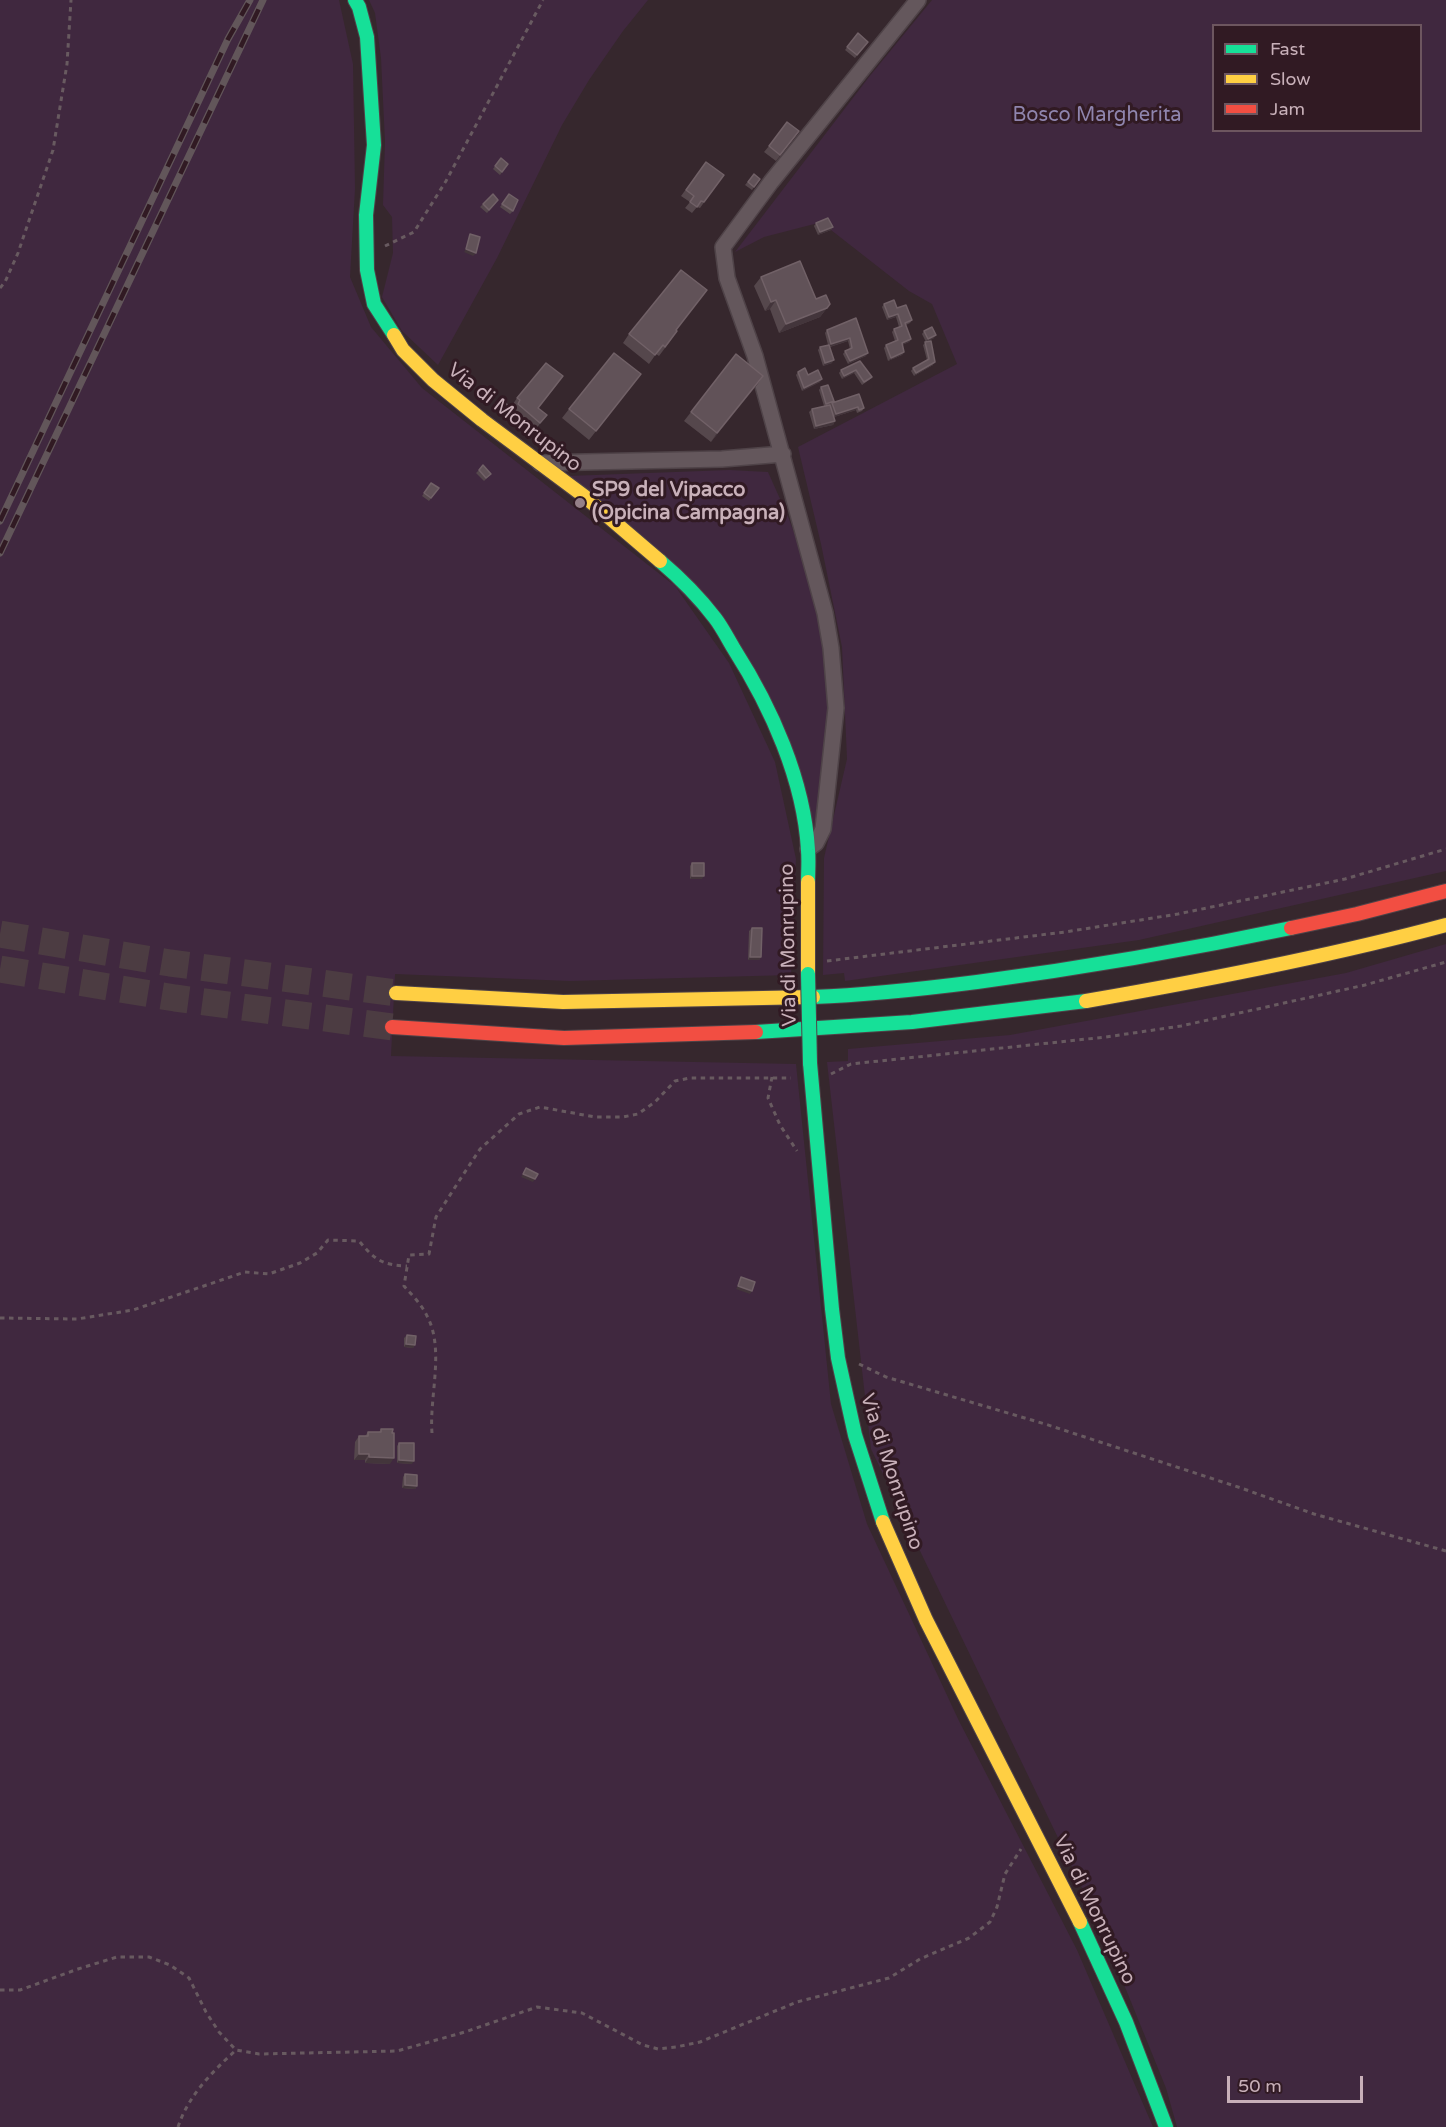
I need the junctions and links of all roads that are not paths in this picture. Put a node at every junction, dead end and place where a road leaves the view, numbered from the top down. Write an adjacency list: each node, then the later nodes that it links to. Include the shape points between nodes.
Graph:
1 (355, 0): 4 (main road, Via di Monrupino, via 367,37 371,80 374,145 366,215 369,286 374,304 403,350 433,380)
2 (918, 0): 3 (street, via 771,182 723,248 727,278 755,356)
3 (783, 454): 4 (street); 5 (street, via 825,613 836,708 823,829)
4 (540, 463): 5 (main road, Via di Monrupino, via 681,579 715,618 752,676 786,752)
5 (808, 849): 10 (main road, Via di Monrupino, bridge, via 810,1063 827,1274 837,1357 860,1452 898,1559 1101,1966 1142,2059)
6 (1446, 891): 8 (main road, via 1209,945 1061,971 911,990 844,996 563,1002)
7 (1446, 925): 9 (main road, via 1229,976 1073,1003 912,1022 782,1031 564,1038)
8 (396, 993)
9 (393, 1027)
10 (1166, 2127)

